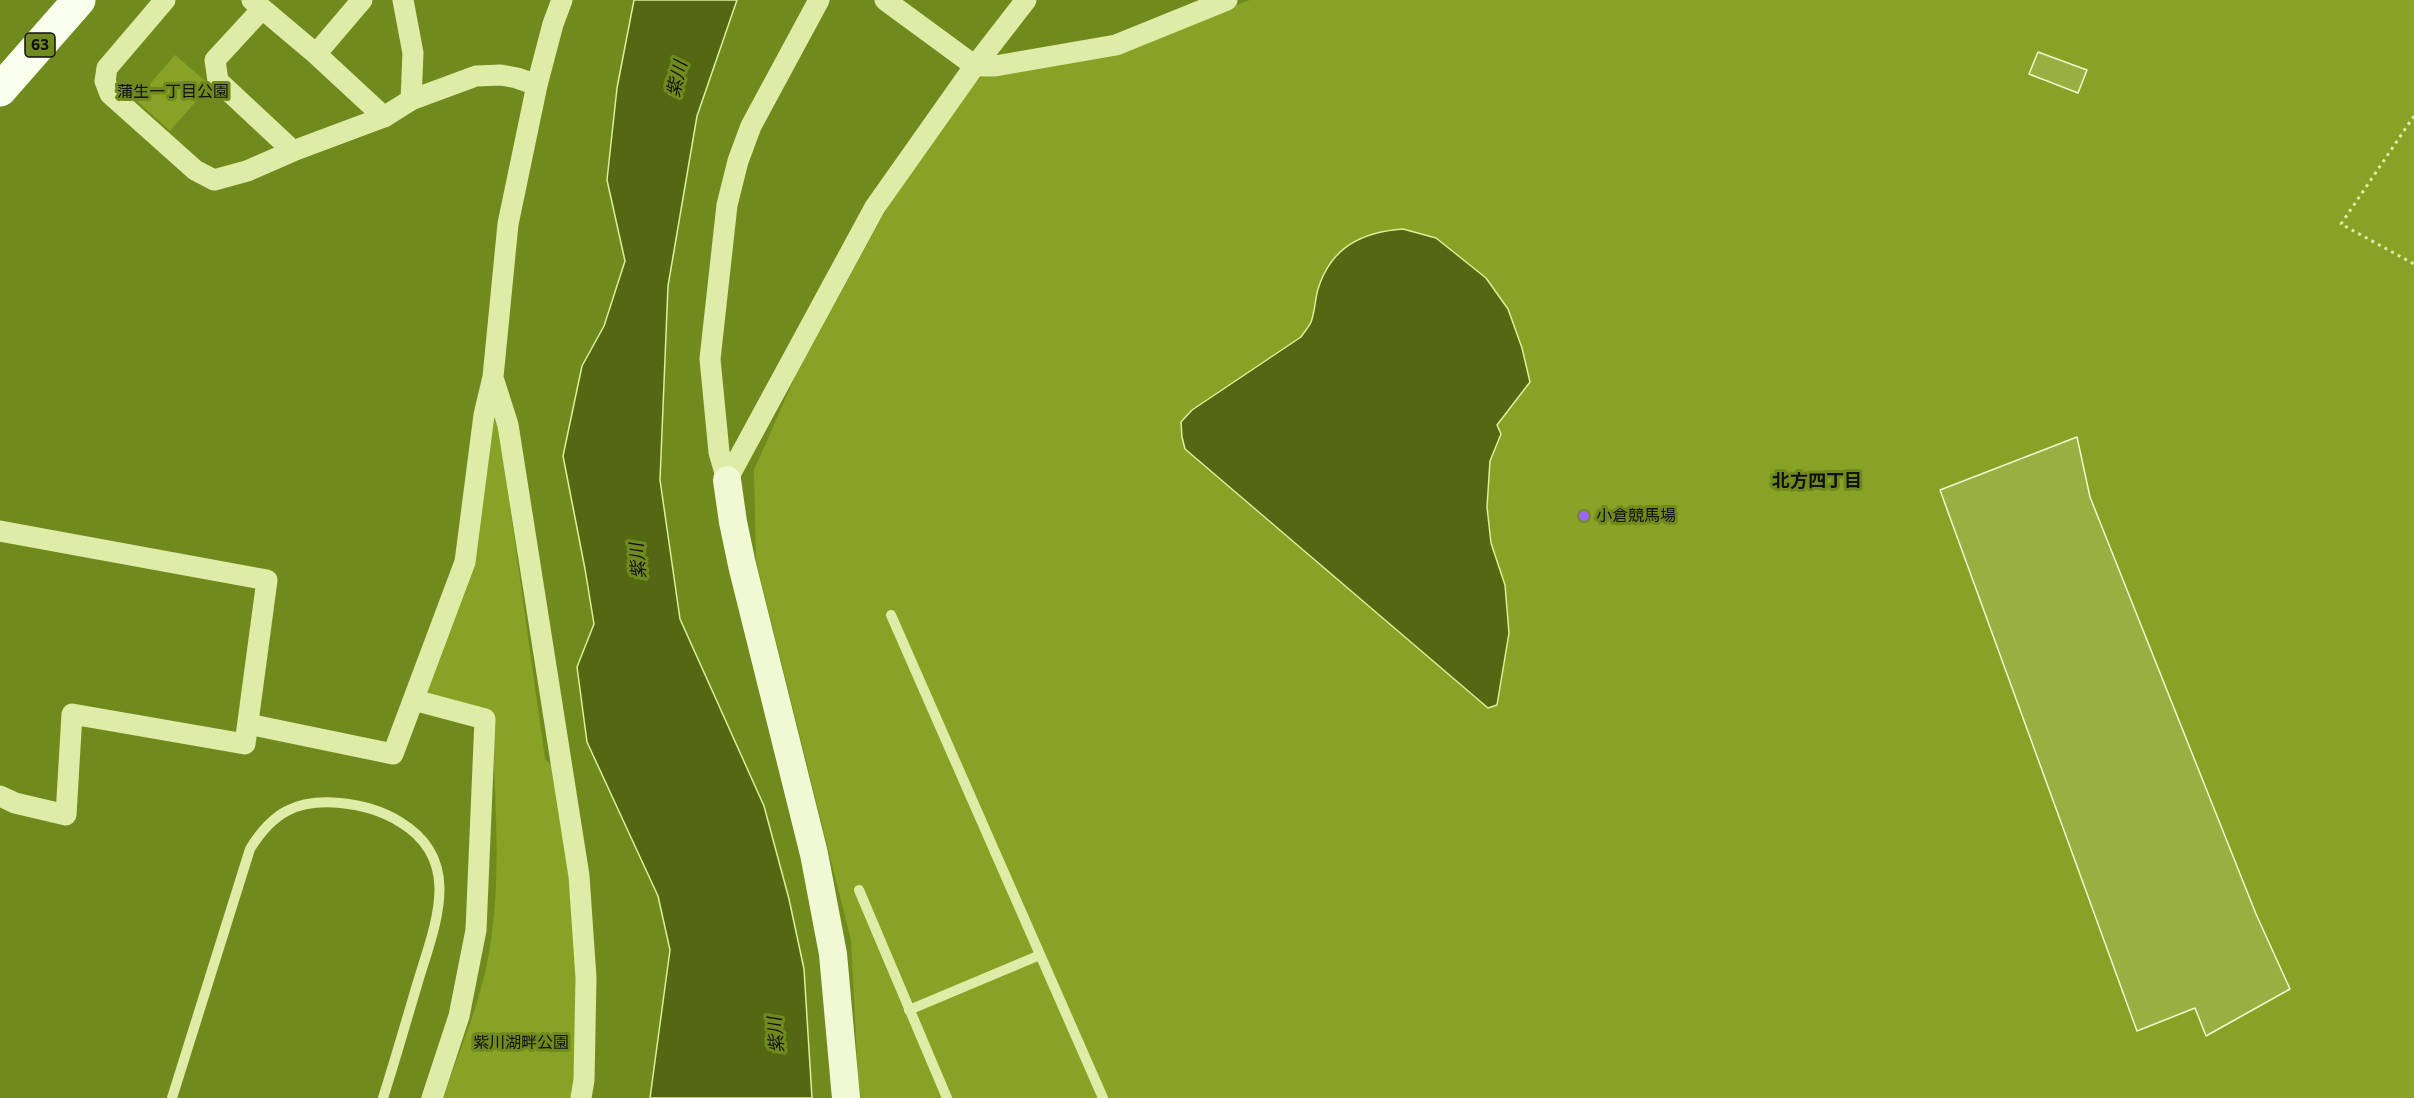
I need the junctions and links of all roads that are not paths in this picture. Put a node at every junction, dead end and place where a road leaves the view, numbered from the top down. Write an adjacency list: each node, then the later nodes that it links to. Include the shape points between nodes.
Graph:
1 (79, 0): 16 (main road, 63)
2 (165, 0): 19 (street, via 106,68 105,81 110,93 195,170 214,180)
3 (362, 0): 13 (street)
4 (403, 0): 17 (street, via 413,53)
5 (562, 0): 15 (street)
6 (819, 0): 21 (street, via 751,126 727,205 710,358 719,452)
7 (885, 0): 14 (street)
8 (1026, 0): 14 (street)
9 (1192, 0): 12 (street)
10 (1227, 0): 12 (street)
11 (257, 5): 13 (street); 19 (street, via 215,60 218,81)
12 (1180, 18): 14 (street, via 1116,45)
13 (316, 54): 18 (street)
14 (975, 66): 21 (street, via 875,207)
15 (537, 85): 17 (street, via 501,75 476,76); 20 (street, via 508,224)
16 (0, 90)
17 (411, 100): 18 (street)
18 (384, 117): 19 (street)
19 (293, 151)
20 (493, 376): 24 (street, via 484,415 465,562); 33 (street, via 508,425 579,876 586,978)
21 (728, 480): 34 (street, via 742,565 814,854 829,932)
22 (0, 531): 25 (street, via 267,580)
23 (891, 615): 28 (lane)
24 (414, 700): 25 (street, via 393,754); 32 (street, via 486,719 476,930 459,1016)
25 (248, 724): 26 (street, via 245,744 72,714 66,815)
26 (0, 796)
27 (859, 890): 29 (lane)
28 (1040, 955): 29 (lane); 36 (lane)
29 (909, 1010): 35 (lane)
30 (172, 1098): 31 (lane, via 250,849 263,828 279,814 304,805 336,802 384,812 412,829 430,847 441,880 432,934)
31 (383, 1098)
32 (432, 1098)
33 (581, 1098)
34 (846, 1098)
35 (947, 1098)
36 (1104, 1098)

